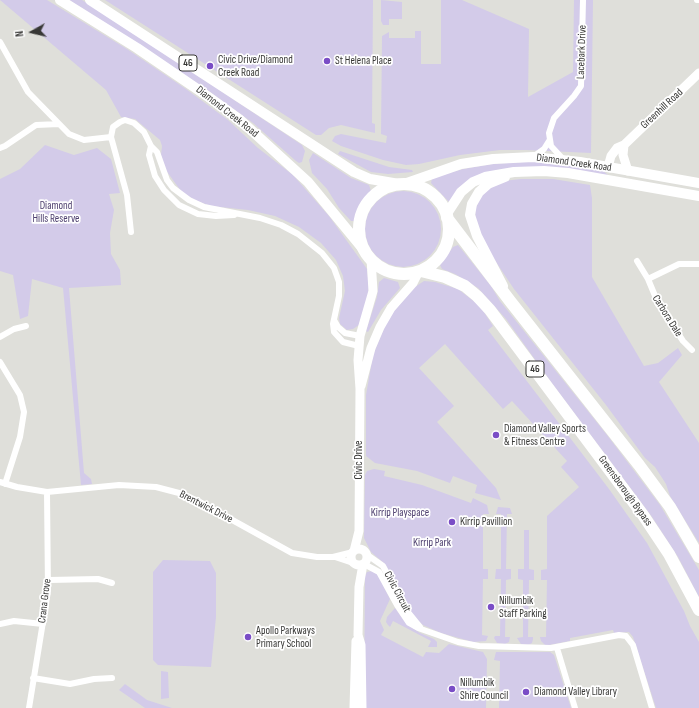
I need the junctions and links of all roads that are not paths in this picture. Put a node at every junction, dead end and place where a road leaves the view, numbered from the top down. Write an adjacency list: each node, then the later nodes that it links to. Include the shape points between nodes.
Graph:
1 (60, 0): 24 (main road, Diamond Creek Road / 46, via 137,48 239,119 308,182)
2 (90, 0): 19 (main road, Diamond Creek Road / 46, via 354,172 370,179)
3 (583, 0): 8 (street, Lacebark Drive, via 581,86 554,118)
4 (0, 42): 6 (street, via 28,92)
5 (699, 73): 9 (street, Greenhill Road)
6 (59, 124): 7 (street, via 69,134 80,139); 11 (street, via 36,125)
7 (111, 137): 10 (street, via 115,125 129,121 140,128); 23 (street, via 127,195)
8 (549, 141): 12 (street, via 544,149); 13 (street, via 553,150)
9 (624, 144): 14 (street, Greenhill Road, via 613,153); 15 (street, via 623,155)
10 (151, 146): 21 (street, via 157,152 167,180 180,194 200,205); 21 (street, via 149,155 155,176 179,205 198,214)
11 (0, 148)
12 (533, 157): 13 (main road, Diamond Creek Road); 19 (main road, Diamond Creek Road, via 461,164)
13 (563, 160): 14 (main road, Diamond Creek Road)
14 (608, 167): 15 (main road, Diamond Creek Road); 17 (main road)
15 (628, 171): 18 (main road, Diamond Creek Road)
16 (514, 172): 17 (main road, Diamond Creek Road, via 550,172); 22 (main road, Diamond Creek Road, via 485,177 473,182 462,192); 29 (main road, via 481,189 474,200 470,215 477,236)
17 (612, 181): 20 (main road, Diamond Creek Road)
18 (699, 183)
19 (401, 184): 22 (highway, 46, via 419,187 432,194 440,202); 24 (highway, via 376,194 363,212 360,234)
20 (699, 196)
21 (242, 215): 30 (street, via 270,221 289,229 311,243 328,259 336,273 339,287)
22 (447, 216): 27 (highway, 46, via 448,236 445,248 433,264); 29 (highway, 46)
23 (131, 232)
24 (369, 257): 27 (highway, 46, via 391,272 405,274); 33 (street, Civic Drive, via 373,291)
25 (637, 261): 28 (street, Carbora Dale)
26 (699, 264): 28 (street, via 679,264)
27 (420, 271): 34 (street, Civic Drive, via 411,286 391,308); 50 (highway, Greensborough Bypass / 46, via 465,286 490,310 643,515 669,554)
28 (648, 279): 35 (street, Carbora Dale, via 658,303 683,341)
29 (510, 301): 44 (highway, 46, via 635,459 670,508)
30 (334, 320): 33 (street, via 345,333); 33 (street, via 334,332 338,338 348,344)
31 (26, 326): 32 (street)
32 (0, 337)
33 (359, 341): 34 (street); 37 (street, Civic Drive)
34 (372, 344): 37 (street, Civic Drive)
35 (692, 350)
36 (0, 362): 38 (street, via 20,395 24,412 22,432)
37 (360, 389): 40 (street, Civic Drive)
38 (3, 483): 39 (street, Brentwick Drive)
39 (47, 492): 43 (street, Brentwick Drive, via 126,485 162,488 198,501 286,550 304,556); 47 (street, Crana Grove)
40 (359, 531): 41 (street, Civic Drive); 42 (street, Civic Drive)
41 (354, 551): 42 (street, via 361,549); 43 (street, Brentwick Drive); 45 (street, via 351,556)
42 (366, 554): 46 (street); 53 (street, Civic Circuit, via 383,566 407,612)
43 (333, 557): 45 (street, Brentwick Drive)
44 (699, 557)
45 (353, 563): 46 (street); 49 (street)
46 (364, 564): 49 (street); 53 (street, Civic Circuit, via 379,572 409,623)
47 (49, 580): 48 (street, via 98,579); 52 (street, Crana Grove)
48 (112, 583)
49 (359, 587): 54 (street)
50 (699, 610)
51 (0, 624): 52 (street, via 14,621)
52 (43, 624): 56 (street, Crana Grove)
53 (427, 631): 55 (street, Civic Circuit, via 458,642 491,647)
54 (358, 634): 59 (street, via 355,646); 60 (street, via 361,645)
55 (557, 648): 61 (street); 62 (street, Civic Circuit, via 619,635 626,636 633,645)
56 (33, 678): 57 (street, via 70,684); 58 (street, Crana Grove)
57 (112, 678)
58 (29, 708)
59 (354, 708)
60 (362, 708)
61 (575, 708)
62 (652, 708)

